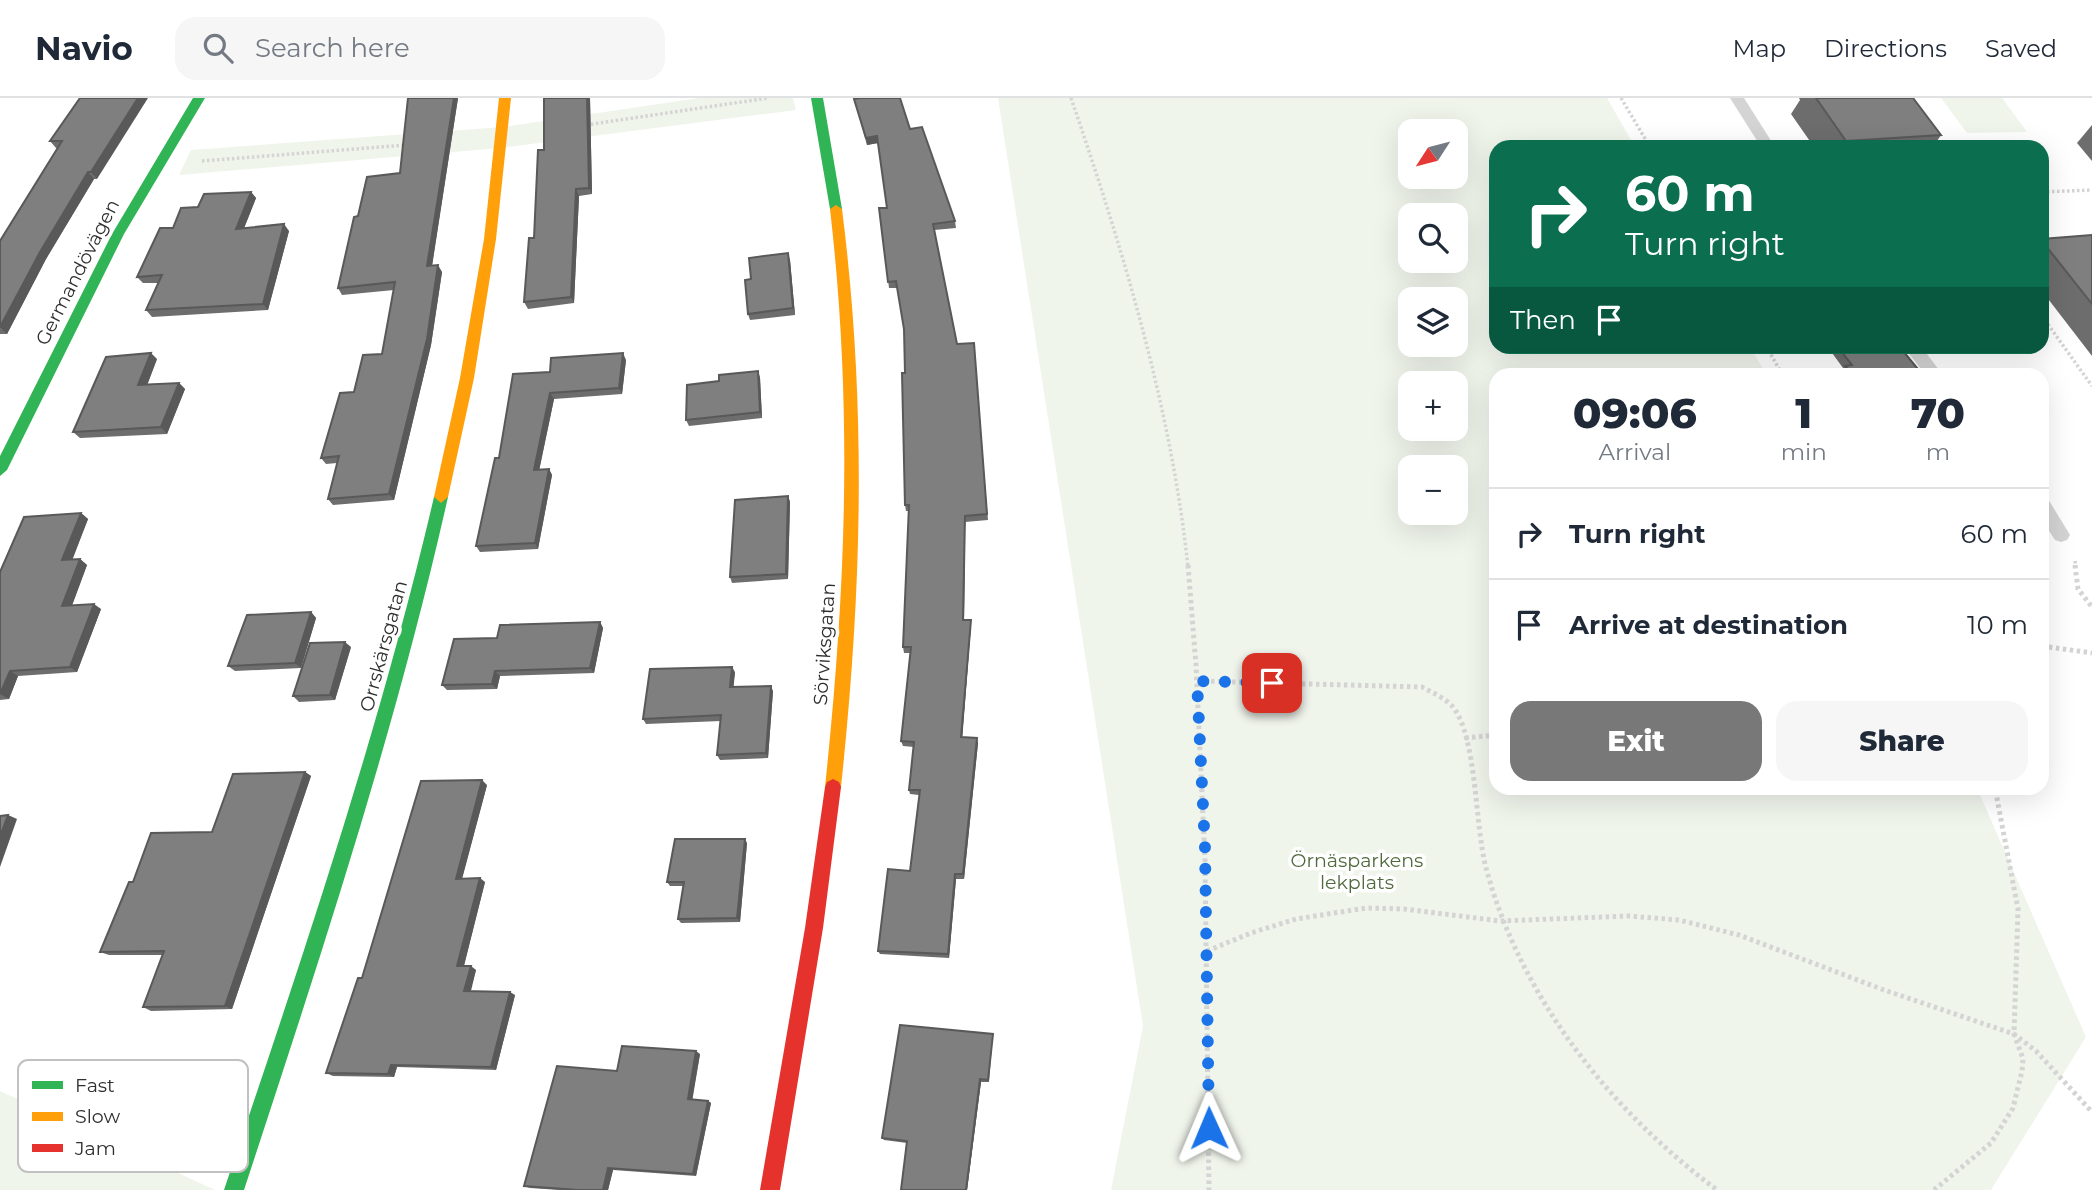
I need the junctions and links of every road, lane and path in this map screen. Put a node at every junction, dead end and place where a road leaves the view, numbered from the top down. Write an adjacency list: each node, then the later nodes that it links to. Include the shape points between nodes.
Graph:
1 (199, 98): 15 (street, Germandövägen, via 103,263)
2 (505, 98): 28 (street, Orrskärsgatan, via 483,296 435,532 342,862)
3 (817, 98): 31 (street, Sörviksgatan, via 833,178 846,290 853,422 852,549 829,819 796,1051)
4 (1071, 98): 20 (path, via 1109,211 1167,442 1183,524)
5 (1621, 98): 7 (path)
6 (1737, 98): 8 (lane)
7 (1646, 140)
8 (1764, 140)
9 (2092, 190): 10 (path)
10 (2049, 192)
11 (2049, 326): 14 (path)
12 (1918, 354): 13 (lane)
13 (1929, 368)
14 (2092, 387)
15 (0, 470)
16 (2049, 515): 17 (lane)
17 (2061, 535)
18 (2049, 647): 19 (path)
19 (2092, 653)
20 (1197, 681): 22 (path, via 1422,687 1445,699 1458,713); 25 (path)
21 (1489, 736): 22 (path)
22 (1465, 738): 24 (path, via 1480,840)
23 (1996, 795): 26 (path, via 2018,909)
24 (1504, 921): 25 (path, via 1391,908 1354,909 1310,915); 26 (path, via 1601,916 1699,923); 33 (path, via 1555,1021 1599,1079 1652,1134)
25 (1207, 951): 32 (path)
26 (2014, 1034): 27 (path); 34 (path, via 2023,1059 2013,1108 1991,1143)
27 (2092, 1112)
28 (248, 1147)
29 (240, 1172): 30 (street, Orrskärsgatan)
30 (234, 1190)
31 (769, 1190)
32 (1209, 1190)
33 (1717, 1190)
34 (1934, 1190)

